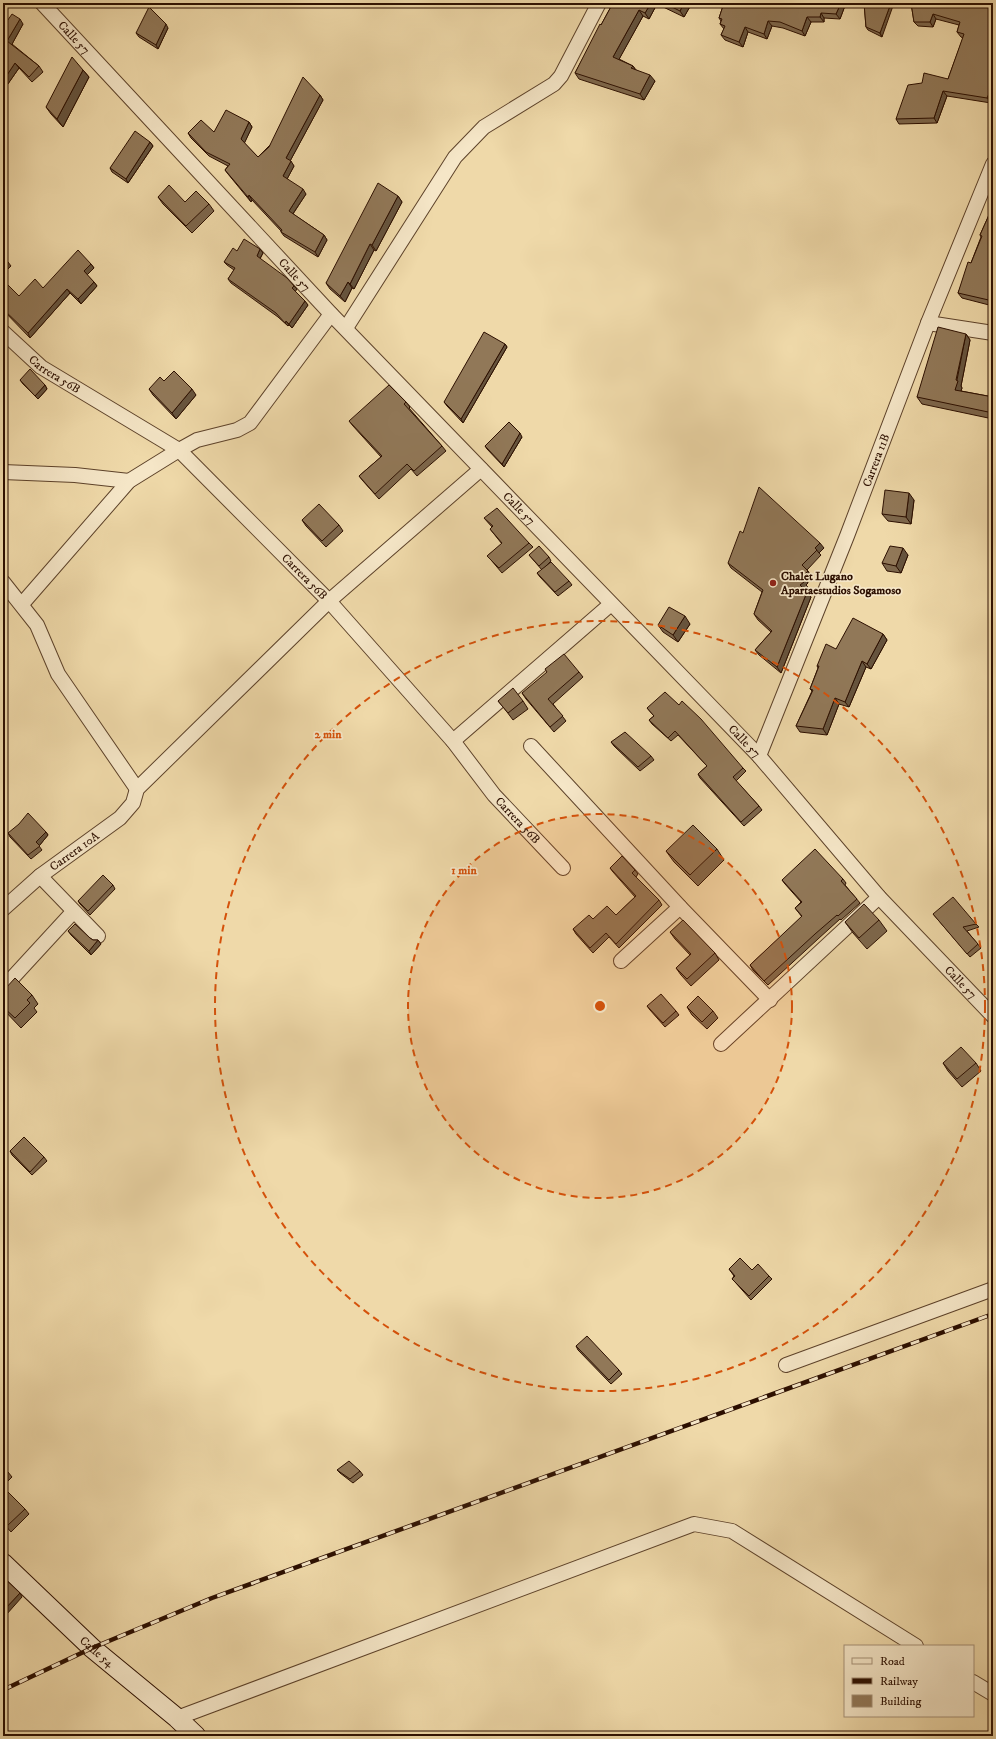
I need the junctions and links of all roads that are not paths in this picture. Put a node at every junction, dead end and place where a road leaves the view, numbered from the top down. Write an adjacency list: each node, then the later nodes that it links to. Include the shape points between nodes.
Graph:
1 (42, 3): 5 (street, Calle 57)
2 (599, 3): 7 (street, via 561,76 554,84 484,127 455,157)
3 (993, 164): 4 (street, Carrera 11B)
4 (989, 186): 6 (street, Carrera 11B)
5 (331, 314): 7 (street, Calle 57); 10 (street, via 250,423 237,430 198,440)
6 (928, 323): 9 (street); 20 (street, Carrera 11B)
7 (346, 328): 11 (street, Calle 57)
8 (3, 332): 10 (street, Carrera 56B, via 40,367)
9 (993, 333)
10 (179, 450): 13 (street); 15 (street, Carrera 56B)
11 (481, 469): 15 (street); 17 (street, Calle 57)
12 (3, 472): 13 (street, via 75,475)
13 (129, 481): 16 (street)
14 (3, 582): 16 (street)
15 (329, 601): 18 (street, Carrera 56B); 21 (street)
16 (22, 604): 21 (street, via 37,625 58,674)
17 (611, 604): 18 (street); 20 (street, Calle 57)
18 (453, 741): 22 (street, Carrera 56B, via 494,795)
19 (530, 746): 25 (street)
20 (759, 756): 24 (street, Calle 57)
21 (137, 789): 23 (street, Carrera 10A, via 133,802 120,818)
22 (563, 868)
23 (40, 876): 26 (street, Carrera 10A); 27 (street)
24 (879, 897): 31 (street); 32 (street, Calle 57)
25 (680, 907): 29 (street); 31 (street)
26 (3, 909)
27 (73, 912): 28 (street); 30 (street)
28 (98, 936)
29 (621, 961)
30 (3, 988)
31 (770, 1000): 33 (street)
32 (993, 1016)
33 (721, 1044)
34 (993, 1289): 35 (street)
35 (786, 1365)
36 (3, 1563): 40 (street, Calle 54, via 92,1648)
37 (914, 1645): 40 (street, via 732,1531 694,1524)
38 (974, 1683): 39 (street)
39 (993, 1694)
40 (178, 1718): 41 (street, Calle 54)
41 (196, 1736)

